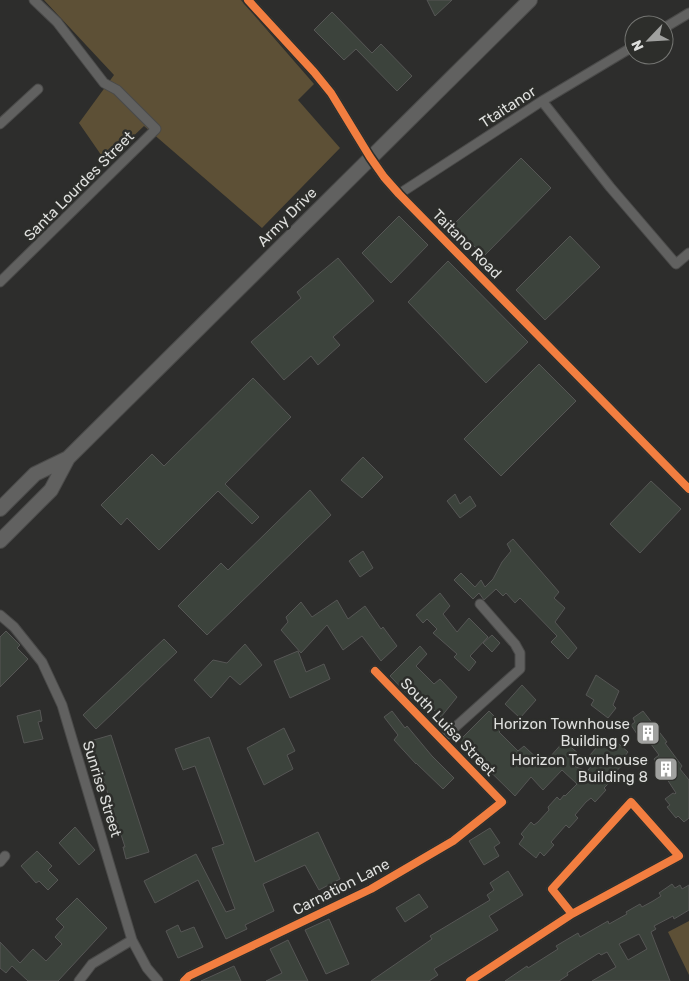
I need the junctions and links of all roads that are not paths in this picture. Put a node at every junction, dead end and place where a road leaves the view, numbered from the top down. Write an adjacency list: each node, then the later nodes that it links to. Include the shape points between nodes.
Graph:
1 (34, 0): 13 (street, Santa Lourdes Street, via 57,22 104,83 121,94 156,129)
2 (248, 0): 10 (street, Taitano Road, via 331,92)
3 (530, 0): 10 (main road, Army Drive)
4 (688, 15): 5 (street)
5 (674, 23)
6 (624, 52): 8 (street, Ttaitanor)
7 (38, 88): 9 (street)
8 (542, 100): 11 (street, Ttaitanor); 12 (street, via 676,264)
9 (0, 124)
10 (370, 157): 11 (street, Taitano Road); 14 (main road, Army Drive)
11 (399, 194): 15 (street, Taitano Road)
12 (689, 253)
13 (0, 282)
14 (68, 458): 16 (main road, Army Drive, via 35,474); 17 (main road, Army Drive, via 51,490)
15 (689, 489)
16 (0, 509)
17 (0, 541)
18 (480, 604): 21 (street, via 515,644 520,653 520,669)
19 (0, 615): 24 (street, Sunrise Street, via 42,662 62,705)
20 (375, 670): 21 (street, South Luisa Street)
21 (442, 739): 22 (street, South Luisa Street)
22 (502, 802): 27 (street, Carnation Lane, via 453,841 371,889)
23 (575, 912): 23 (street, via 679,856 631,802 552,889); 28 (street)
24 (132, 940): 25 (street, via 92,964); 26 (street, Sunrise Street)
25 (78, 981)
26 (158, 981)
27 (184, 981)
28 (470, 981)

